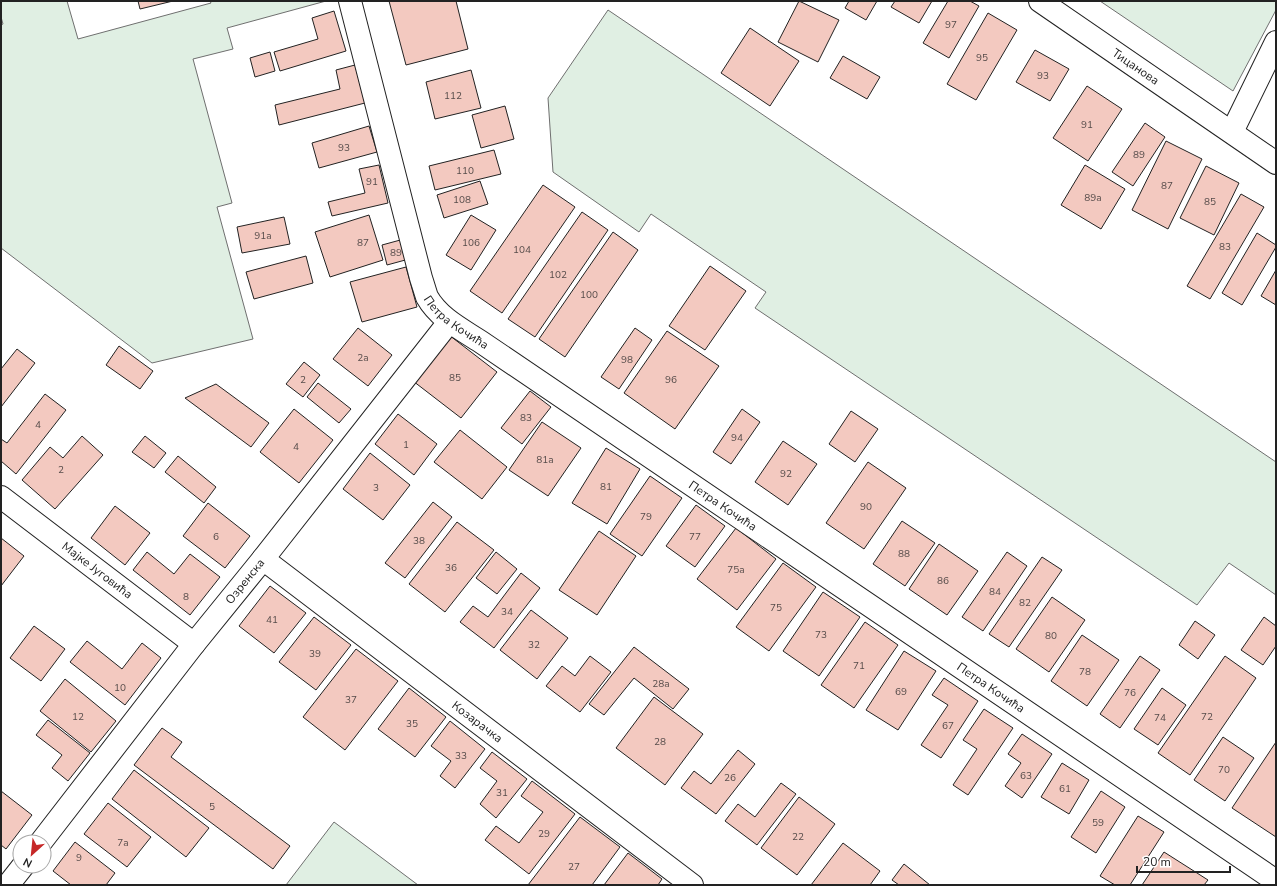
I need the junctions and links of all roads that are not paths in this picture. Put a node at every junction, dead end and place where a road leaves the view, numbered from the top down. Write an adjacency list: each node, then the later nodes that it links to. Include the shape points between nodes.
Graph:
1 (350, 1): 6 (street, Петра Кочића, via 421,278 427,296)
2 (1040, 1): 4 (street, Тицанова)
3 (1276, 42): 4 (street)
4 (1232, 132): 5 (street, Тицанова)
5 (1276, 162)
6 (449, 322): 8 (street, Озренска); 12 (street, Петра Кочића)
7 (1, 497): 9 (street, Мајке Југовића)
8 (263, 559): 9 (street, Озренска); 14 (street, Козарачка)
9 (194, 644): 10 (street, Озренска)
10 (48, 834)
11 (17, 874): 13 (street)
12 (1276, 881)
13 (8, 885)
14 (692, 885)

